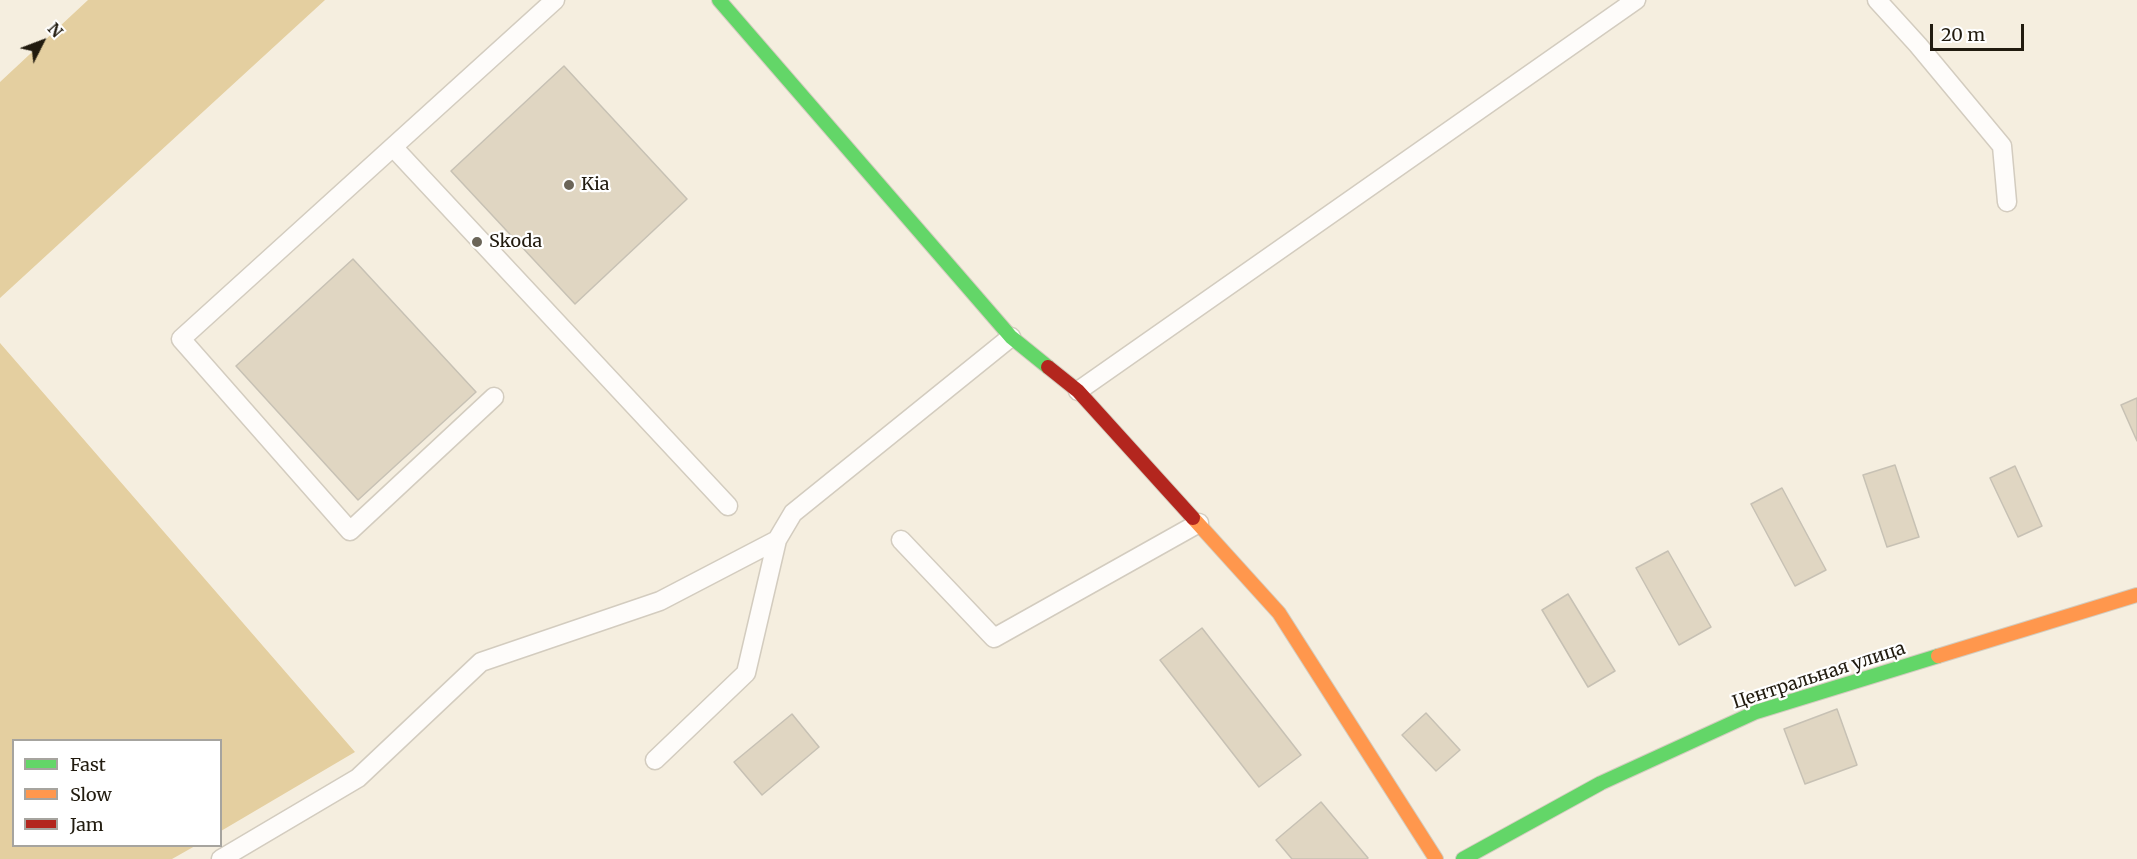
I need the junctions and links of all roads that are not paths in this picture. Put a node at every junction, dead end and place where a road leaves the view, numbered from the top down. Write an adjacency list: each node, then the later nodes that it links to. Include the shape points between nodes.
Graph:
1 (555, 0): 5 (lane)
2 (719, 0): 7 (street)
3 (1636, 0): 8 (lane)
4 (1877, 0): 6 (lane, via 2002,146)
5 (393, 147): 9 (lane, via 181,339 350,531); 10 (lane)
6 (2007, 202)
7 (1011, 337): 8 (street); 12 (lane, via 793,513)
8 (1078, 390): 11 (street)
9 (494, 397)
10 (728, 506)
11 (1199, 523): 13 (lane, via 994,638); 17 (street, via 1279,613)
12 (777, 540): 15 (lane, via 746,673); 16 (lane, via 660,601 481,662 358,778)
13 (901, 540)
14 (2137, 595): 18 (street, Центральная улица, via 1756,712 1601,783)
15 (655, 759)
16 (221, 859)
17 (1436, 859)
18 (1463, 859)

